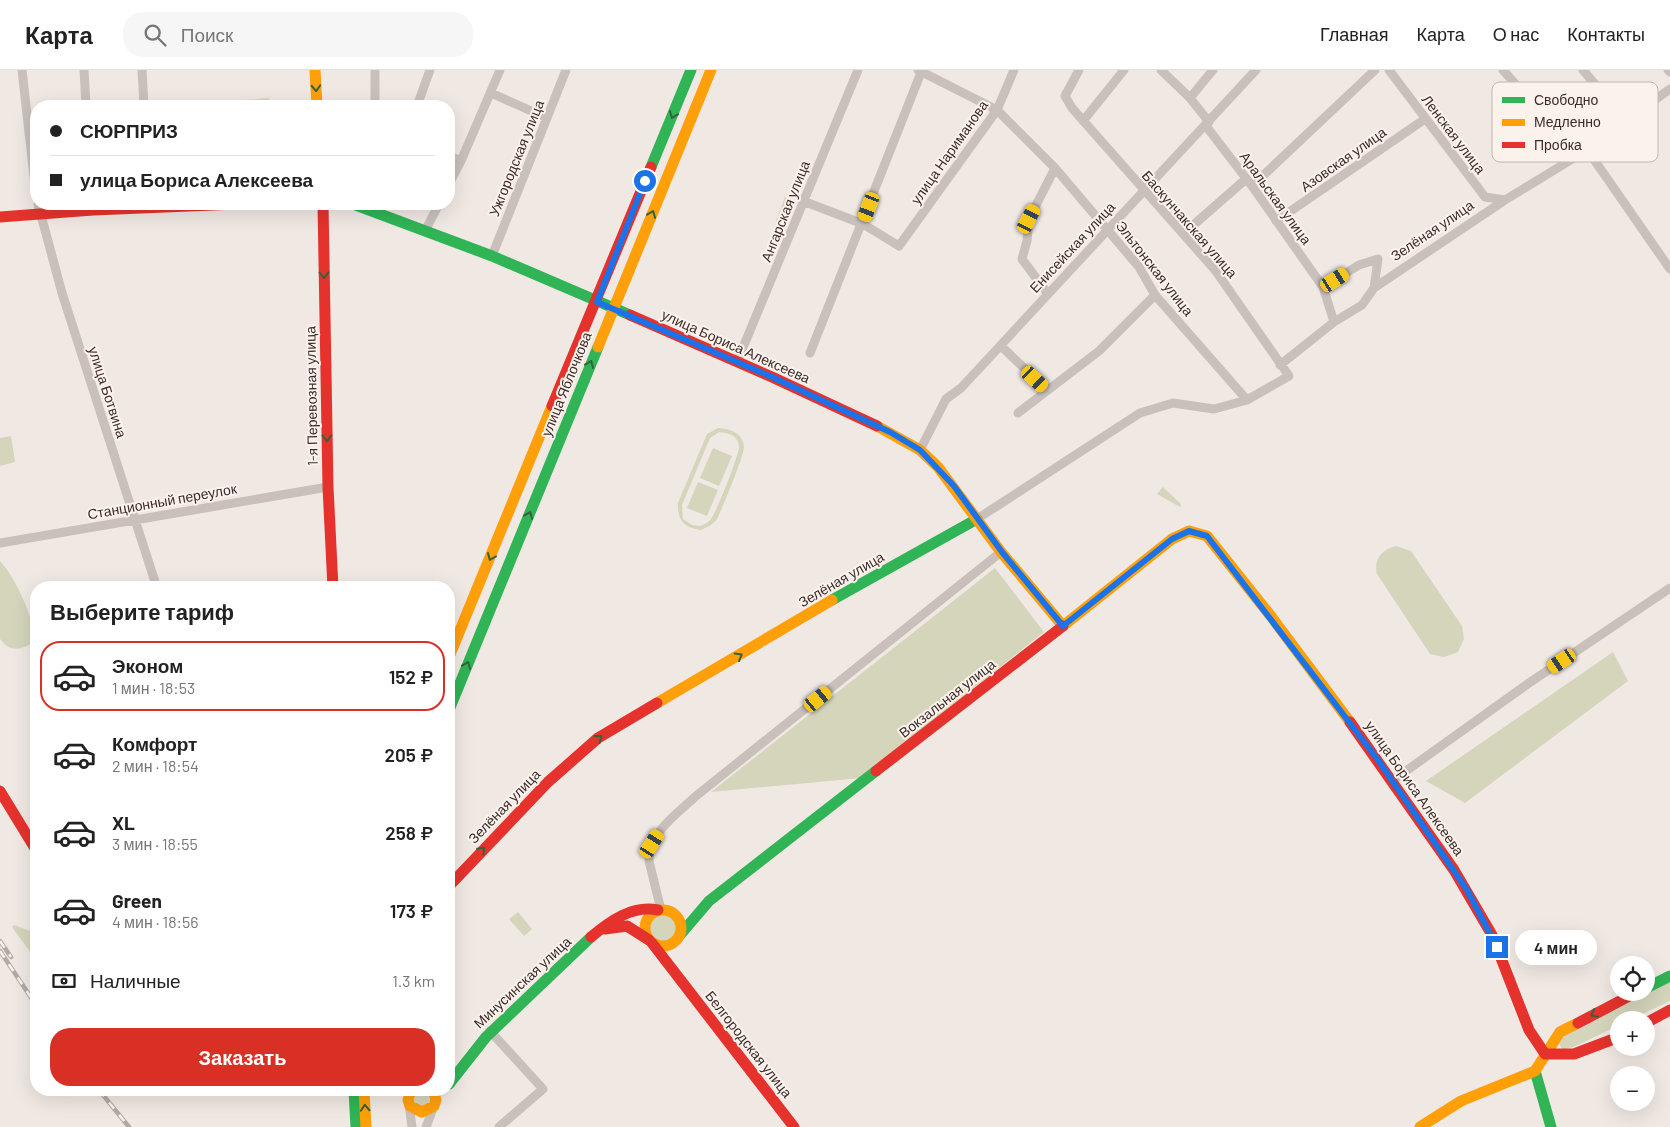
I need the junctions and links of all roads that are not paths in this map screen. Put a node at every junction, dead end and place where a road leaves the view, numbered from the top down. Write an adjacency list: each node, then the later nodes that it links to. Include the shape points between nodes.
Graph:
1 (22, 70): 39 (street)
2 (84, 70): 29 (street)
3 (142, 70): 30 (street)
4 (315, 70): 31 (main road, one-way to 31)
5 (375, 70): 32 (street)
6 (430, 70): 33 (street)
7 (500, 70): 26 (street)
8 (566, 70): 35 (street, Ужгородская улица)
9 (691, 70): 67 (main road, улица Яблочкова, one-way to 67)
10 (711, 70): 68 (main road, улица Яблочкова, one-way to 10)
11 (858, 70): 49 (street, Ангарская улица)
12 (920, 70): 34 (street, Эльтонская улица); 57 (street)
13 (1014, 70): 34 (street, улица Нариманова)
14 (1079, 70): 37 (street, Баскунчакская улица, via 1065,96)
15 (1124, 70): 37 (street)
16 (1161, 70): 27 (street, Аральская улица)
17 (1213, 70): 27 (street)
18 (1256, 70): 38 (street, Енисейская улица)
19 (1375, 70): 46 (street)
20 (1389, 70): 36 (street, Ленская улица)
21 (1503, 70): 23 (street)
22 (1583, 70): 24 (street)
23 (1514, 82)
24 (1593, 82)
25 (1670, 90): 28 (street, Зелёная улица)
26 (491, 93): 35 (street); 41 (street)
27 (1190, 98): 38 (street, Аральская улица)
28 (1658, 99)
29 (86, 100)
30 (144, 100)
31 (317, 100)
32 (375, 100)
33 (419, 100)
34 (997, 110): 44 (street, Эльтонская улица); 57 (street, улица Нариманова, via 899,246)
35 (547, 118): 61 (street, Ужгородская улица)
36 (1425, 119): 48 (street, Ленская улица, via 1486,198); 56 (street, Азовская улица)
37 (1083, 121): 47 (street, Баскунчакская улица)
38 (1208, 124): 46 (street, Аральская улица); 47 (street, Енисейская улица)
39 (30, 141)
40 (455, 158): 41 (street)
41 (461, 161): 45 (street)
42 (1569, 162): 48 (street, Зелёная улица)
43 (1596, 162): 62 (street)
44 (1054, 168): 59 (street, Эльтонская улица); 65 (street, via 1029,219 1022,259)
45 (455, 172)
46 (1249, 182): 56 (street, Аральская улица); 60 (street)
47 (1143, 191): 59 (street, Енисейская улица); 60 (street, Баскунчакская улица)
48 (1505, 200): 64 (street, Зелёная улица)
49 (804, 201): 57 (street); 72 (street, Ангарская улица)
50 (30, 210): 55 (main road)
51 (39, 210): 80 (street, улица Ботвина)
52 (323, 210): 79 (main road, 1-я Перевозная улица, one-way to 79)
53 (383, 210): 58 (main road, улица Бориса Алексеева)
54 (436, 210): 58 (street)
55 (0, 217)
56 (1276, 222): 63 (street, Аральская улица)
57 (863, 224): 71 (street)
58 (426, 230): 61 (main road, улица Бориса Алексеева)
59 (1107, 230): 65 (street, Енисейская улица); 66 (street, Эльтонская улица, via 1139,267)
60 (1183, 234): 73 (street, Баскунчакская улица, via 1215,270)
61 (492, 256): 67 (main road, улица Бориса Алексеева)
62 (1670, 269)
63 (1323, 287): 64 (street, Зелёная улица, via 1359,265 1378,260); 69 (street)
64 (1374, 288): 69 (street, via 1362,305)
65 (1048, 294): 70 (street, Енисейская улица)
66 (1155, 295): 75 (street, via 1099,351); 76 (street, Эльтонская улица)
67 (597, 302): 68 (main road, улица Бориса Алексеева); 89 (main road, улица Яблочкова, one-way to 89)
68 (613, 309): 72 (main road, улица Бориса Алексеева); 90 (main road, улица Яблочкова, one-way to 68)
69 (1334, 322): 73 (street)
70 (1001, 346): 75 (street); 78 (street, Енисейская улица, via 962,388 946,399)
71 (810, 353)
72 (737, 362): 78 (main road, улица Бориса Алексеева, via 890,432)
73 (1280, 365): 74 (street, Баскунчакская улица)
74 (1289, 376): 76 (street, Зелёная улица)
75 (1047, 390): 77 (street)
76 (1247, 400): 81 (street, Зелёная улица, via 1214,409 1173,403 1140,414)
77 (1018, 413)
78 (920, 450): 81 (main road, улица Бориса Алексеева, via 954,486)
79 (328, 487): 80 (street, Станционный переулок); 86 (main road, 1-я Перевозная улица)
80 (135, 519): 83 (street, Станционный переулок); 85 (street, улица Ботвина)
81 (977, 519): 84 (main road, улица Бориса Алексеева); 94 (main road, Зелёная улица, one-way to 81, via 548,782 598,738)
82 (1207, 536): 88 (main road, Вокзальная улица, via 1189,531 1172,539); 91 (main road, улица Бориса Алексеева, via 1282,631)
83 (0, 543)
84 (1002, 552): 88 (main road, улица Бориса Алексеева); 96 (street, via 667,822 649,853)
85 (155, 581)
86 (333, 581)
87 (1670, 588): 91 (street)
88 (1063, 626): 95 (main road, Вокзальная улица)
89 (455, 643)
90 (455, 695)
91 (1392, 781): 108 (main road, улица Бориса Алексеева, via 1480,912 1499,951 1529,1030)
92 (0, 791): 93 (main road)
93 (30, 840)
94 (455, 880)
95 (709, 901): 96 (main road, Вокзальная улица, via 693,908); 98 (main road, Вокзальная улица)
96 (663, 910): 97 (main road, Минусинская улица, via 643,909 628,913); 98 (main road, via 679,918); 99 (main road, via 650,915 645,923 645,932)
97 (600, 931): 99 (main road, via 627,926); 106 (main road, Минусинская улица)
98 (679, 937): 99 (main road, via 664,946); 101 (main road, Белгородская улица, via 672,957)
99 (651, 941): 101 (main road, Белгородская улица)
100 (1670, 976): 102 (main road)
101 (680, 980): 124 (main road, Белгородская улица)
102 (1655, 984)
103 (1620, 1001): 108 (main road, one-way to 108, via 1560,1032)
104 (1670, 1010): 105 (main road)
105 (1655, 1018)
106 (490, 1031): 109 (main road, Минусинская улица); 123 (street, via 543,1090)
107 (1610, 1040): 108 (main road, via 1574,1054)
108 (1545, 1054): 111 (main road)
109 (466, 1058): 110 (main road, Минусинская улица); 112 (main road, Минусинская улица)
110 (455, 1067)
111 (1532, 1072): 125 (main road, via 1461,1101); 126 (main road); 127 (main road)
112 (455, 1075)
113 (354, 1096): 119 (main road)
114 (364, 1096): 120 (main road, one-way to 114)
115 (408, 1096): 118 (main road, via 414,1110 420,1112 428,1111); 121 (street)
116 (433, 1096): 118 (main road)
117 (440, 1096): 118 (main road)
118 (434, 1104): 122 (street)
119 (356, 1127)
120 (366, 1127)
121 (412, 1127)
122 (426, 1127)
123 (499, 1127)
124 (794, 1127)
125 (1420, 1127)
126 (1544, 1127)
127 (1551, 1127)

